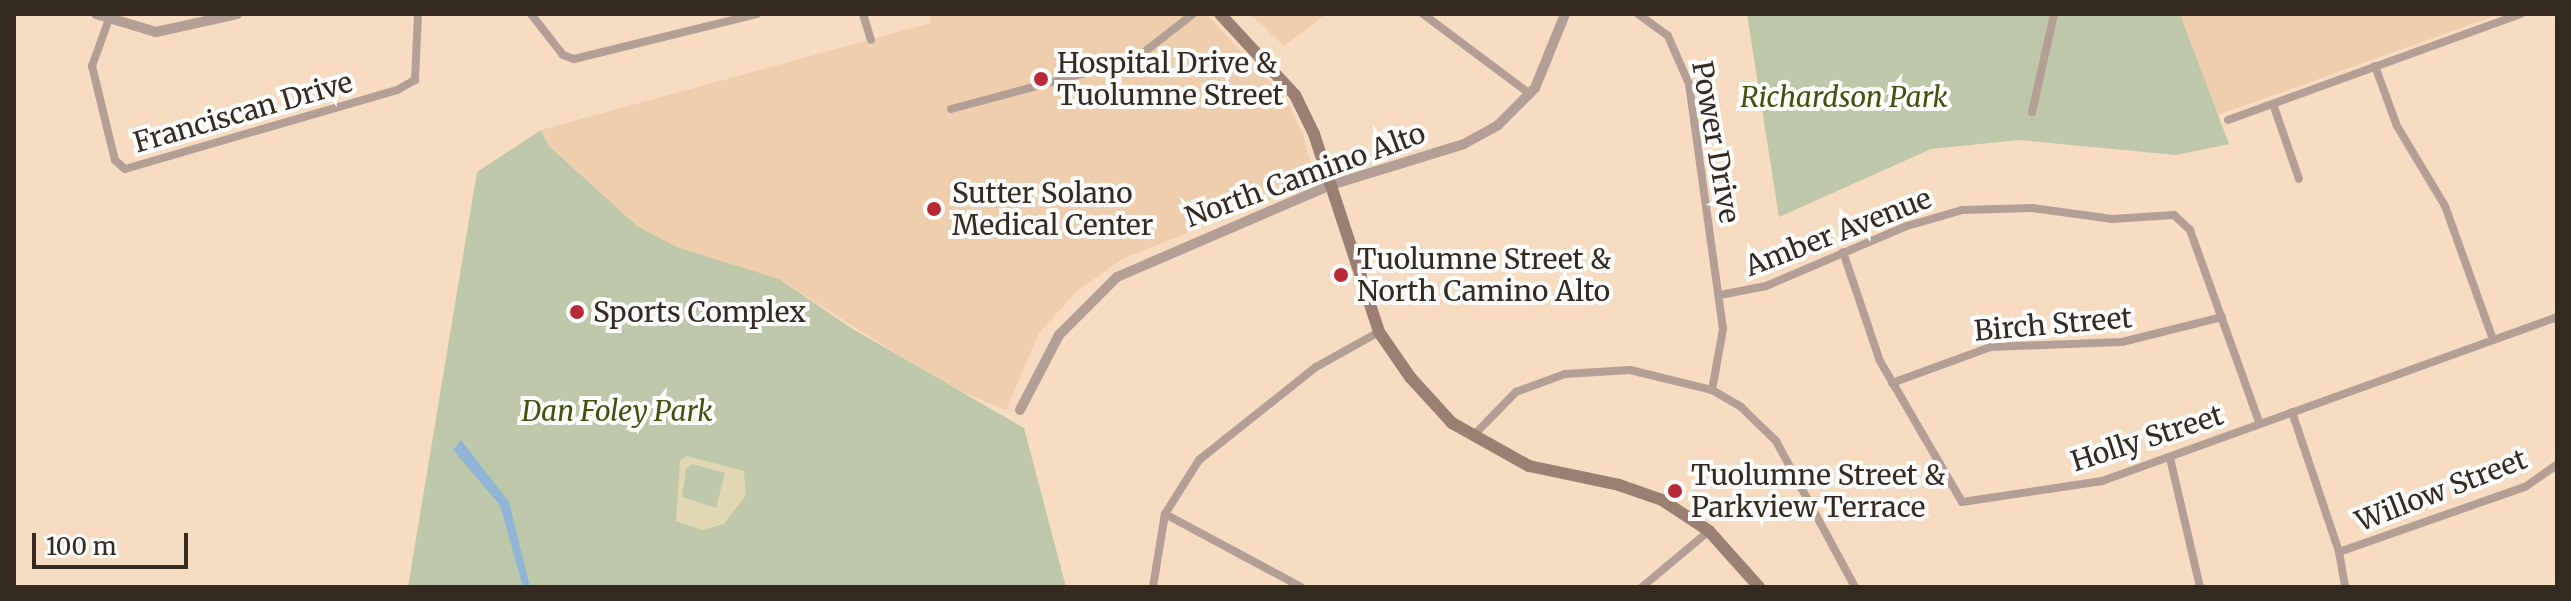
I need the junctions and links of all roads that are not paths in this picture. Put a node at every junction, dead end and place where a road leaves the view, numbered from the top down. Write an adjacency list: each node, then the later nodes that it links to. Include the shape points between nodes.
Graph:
1 (96, 14): 14 (street)
2 (237, 14): 14 (street, via 156,32)
3 (418, 14): 14 (street, Franciscan Drive, via 415,80 397,90 125,169 115,160 92,66)
4 (531, 14): 5 (street, via 563,55 574,59)
5 (757, 14)
6 (863, 14): 15 (street)
7 (1193, 14): 19 (street, via 1134,60)
8 (1220, 14): 23 (main road, via 1295,95)
9 (1423, 14): 17 (street)
10 (1565, 14): 17 (street, North Camino Alto, via 1552,56)
11 (1638, 14): 25 (street, Power Drive, via 1668,36 1684,63)
12 (2054, 14): 20 (street)
13 (2521, 14): 16 (street)
14 (109, 19)
15 (871, 40)
16 (2375, 66): 18 (street); 29 (street, via 2397,126 2445,206)
17 (1530, 94): 23 (street, North Camino Alto, via 1498,125 1464,144)
18 (2273, 104): 21 (street); 22 (street)
19 (951, 109)
20 (2032, 112)
21 (2228, 120)
22 (2299, 179)
23 (1331, 185): 28 (main road); 32 (street, North Camino Alto, via 1110,282 1059,335)
24 (1843, 252): 25 (street, Amber Avenue, via 1766,286); 26 (street, Amber Avenue, via 1962,210 2032,208 2112,219 2174,215 2190,230); 30 (street, Holly Street, via 1872,344)
25 (1720, 295): 31 (street, Power Drive, via 1722,345)
26 (2222, 317): 30 (street, Birch Street, via 2122,342 1991,347); 34 (street, Amber Avenue)
27 (2557, 317): 29 (street, Holly Street)
28 (1379, 332): 35 (main road, via 1410,377 1452,423); 38 (street, via 1316,367 1199,460)
29 (2493, 339): 33 (street, Holly Street)
30 (1892, 383): 36 (street, Holly Street, via 1962,502 2080,486)
31 (1712, 390): 35 (street, via 1630,370 1565,374 1516,392); 45 (street, via 1741,407 1776,441)
32 (1020, 410)
33 (2292, 412): 34 (street, Holly Street); 40 (street)
34 (2260, 424): 36 (street, Holly Street)
35 (1473, 436): 39 (main road, via 1529,466 1662,500)
36 (2170, 458): 46 (street)
37 (2557, 465): 40 (street, Willow Street, via 2525,487)
38 (1165, 514): 41 (street); 42 (street)
39 (1709, 531): 43 (street); 44 (main road)
40 (2339, 552): 47 (street)
41 (1153, 587)
42 (1301, 587)
43 (1642, 587)
44 (1759, 587)
45 (1855, 587)
46 (2200, 587)
47 (2345, 587)

